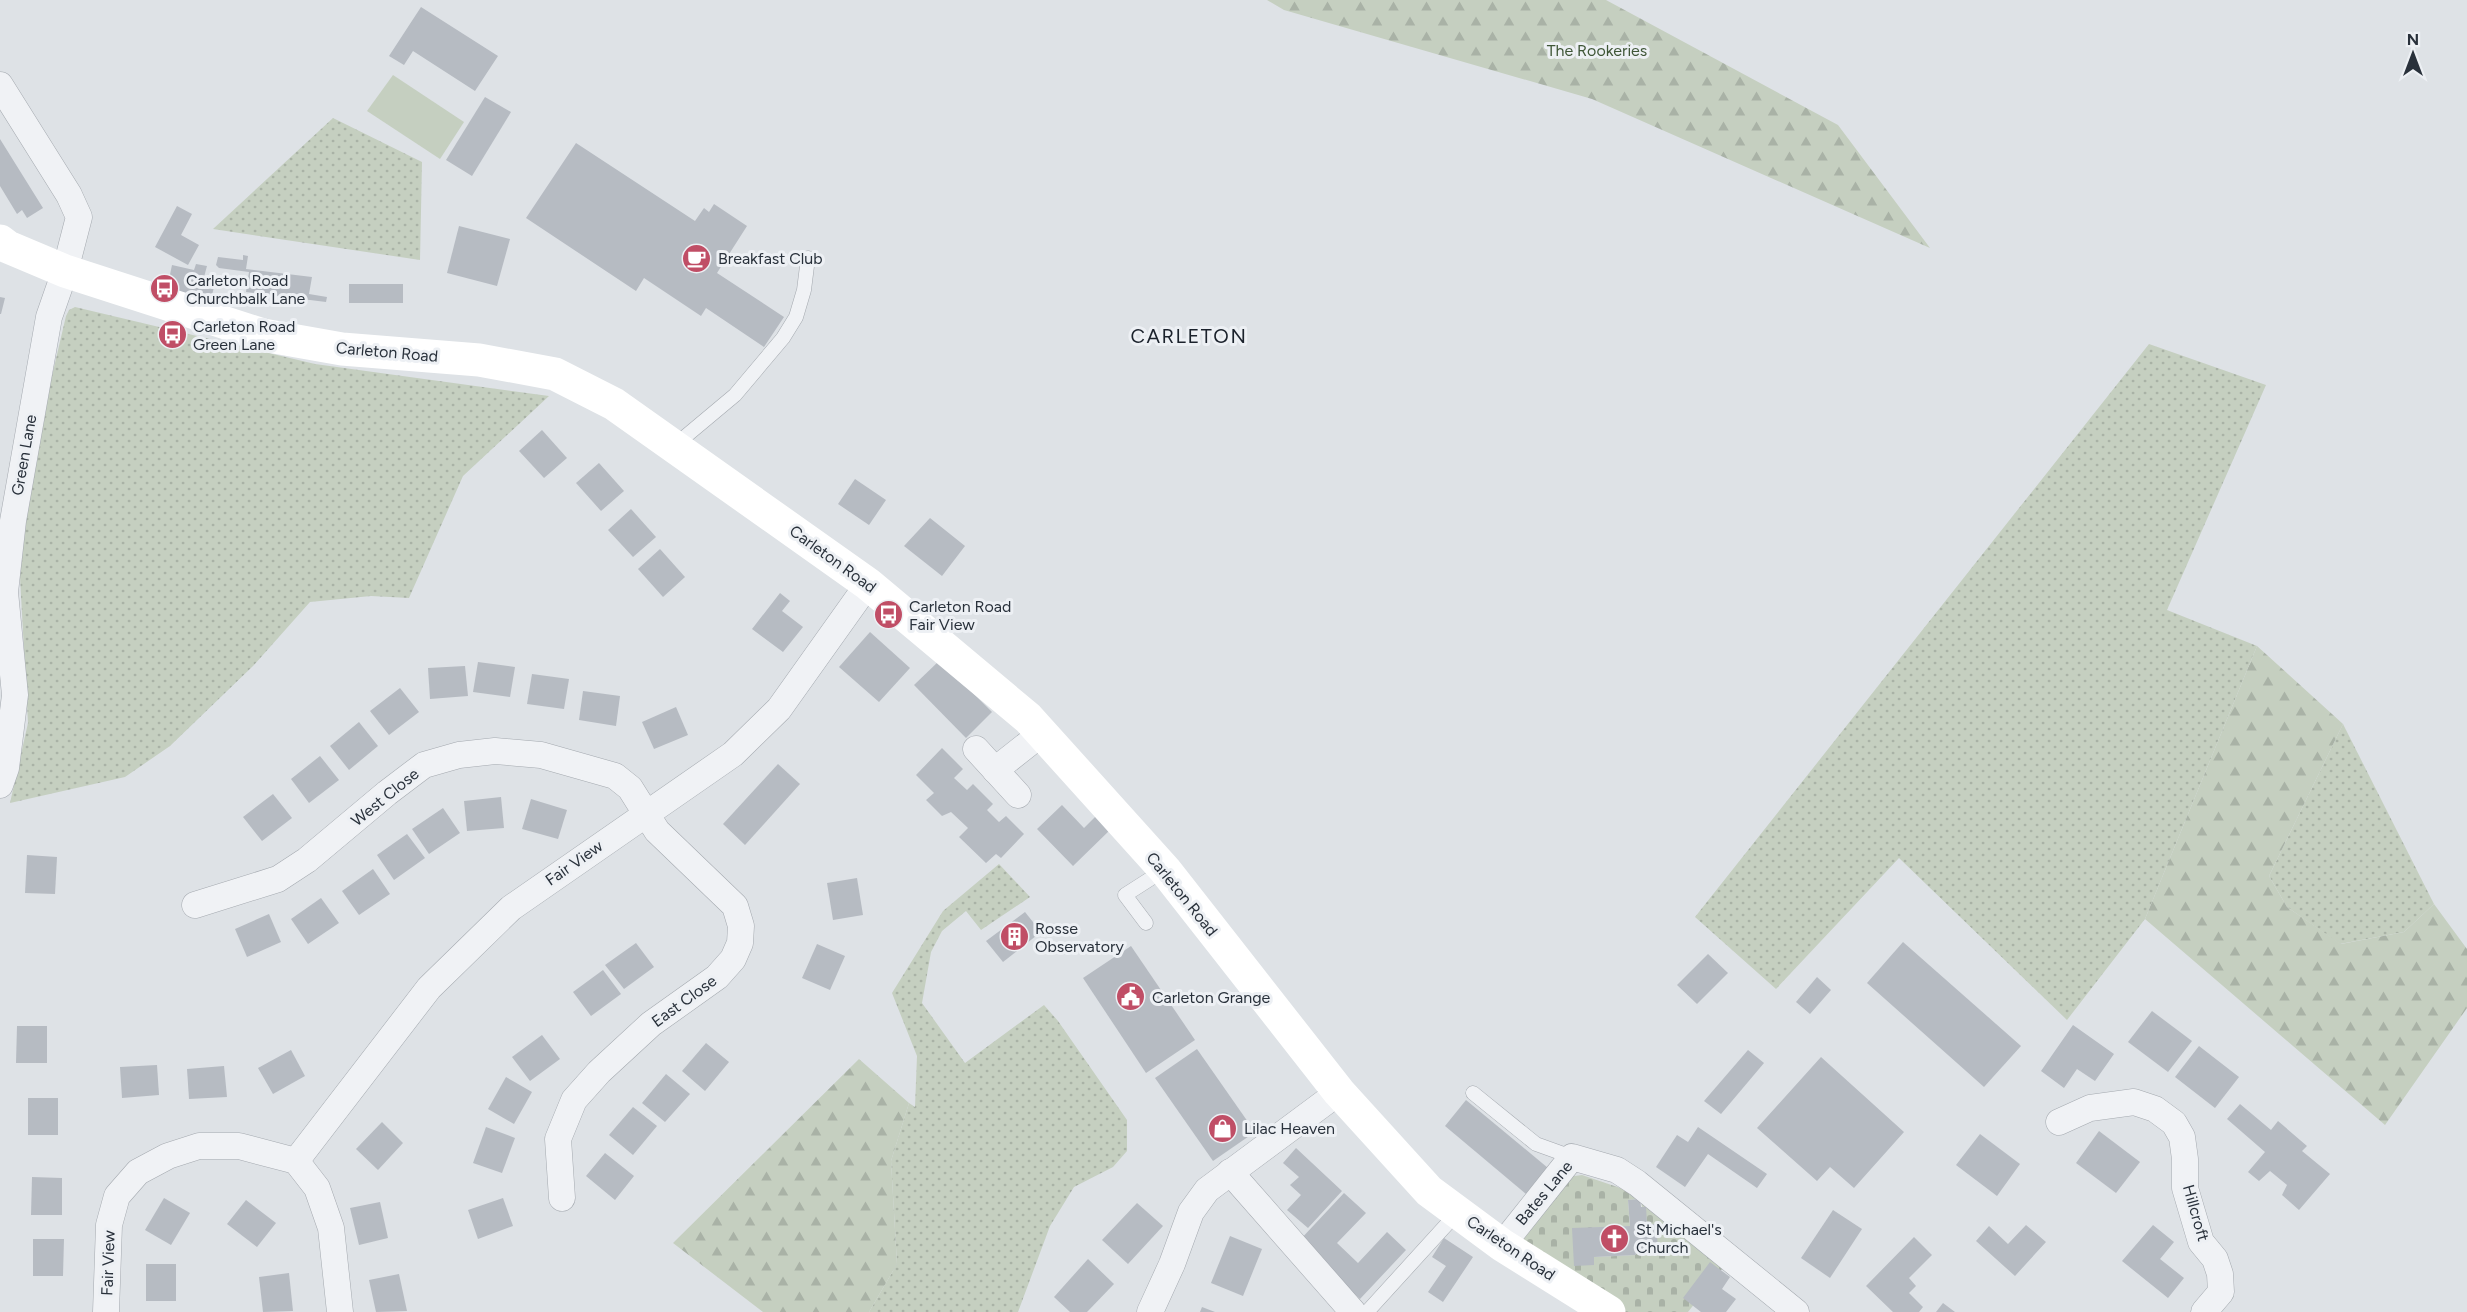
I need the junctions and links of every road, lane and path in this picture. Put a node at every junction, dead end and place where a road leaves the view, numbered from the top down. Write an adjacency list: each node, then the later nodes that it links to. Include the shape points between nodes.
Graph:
1 (0, 86): 4 (street, Green Lane, via 79,217)
2 (0, 241): 4 (street, Carleton Road)
3 (808, 258): 5 (lane, via 796,317 783,339 735,395)
4 (65, 271): 5 (street, Carleton Road, via 263,335 342,349 479,360 555,374 614,404); 6 (street, Green Lane, via 49,317)
5 (674, 446): 7 (street, Carleton Road)
6 (6, 520): 8 (street, Green Lane)
7 (868, 584): 9 (street, Carleton Road); 14 (street, Fair View, via 779,708 733,754)
8 (4, 625): 12 (street, Green Lane, via 15,695 6,768)
9 (1042, 733): 11 (street); 15 (street, Carleton Road)
10 (976, 749): 11 (street)
11 (995, 770): 13 (street)
12 (0, 785)
13 (1018, 795)
14 (646, 812): 16 (street, West Close, via 630,788 615,776 542,754 495,751 459,755 424,765 278,879); 22 (street, Fair View, via 511,908 429,988); 24 (street, East Close, via 657,831 735,906 741,926 740,942 733,959 717,977 651,1024 574,1100 558,1139)
15 (1164, 870): 17 (lane, via 1125,895); 18 (street, Carleton Road)
16 (195, 905)
17 (1146, 924)
18 (1339, 1092): 23 (street); 25 (street, Carleton Road, via 1429,1191)
19 (1473, 1093): 21 (lane, via 1536,1144)
20 (2059, 1122): 34 (street, Hillcroft, via 2090,1108 2134,1102 2155,1109 2174,1123 2182,1137 2185,1188 2201,1242 2215,1259 2220,1275 2221,1292)
21 (1572, 1157): 26 (street, Bates Lane); 33 (street, Bates Lane, via 1617,1170 1637,1183)
22 (296, 1161): 27 (street, Fair View, via 239,1146 199,1146 138,1172 117,1196 109,1225); 28 (street, via 316,1188 331,1228)
23 (1230, 1172): 29 (street, via 1207,1190 1191,1212); 30 (street)
24 (562, 1198)
25 (1458, 1212): 26 (street, Carleton Road); 31 (lane)
26 (1502, 1245): 32 (street, Carleton Road)
27 (106, 1312)
28 (340, 1312)
29 (1150, 1312)
30 (1353, 1312)
31 (1367, 1312)
32 (1609, 1312)
33 (1796, 1312)
34 (2204, 1312)

